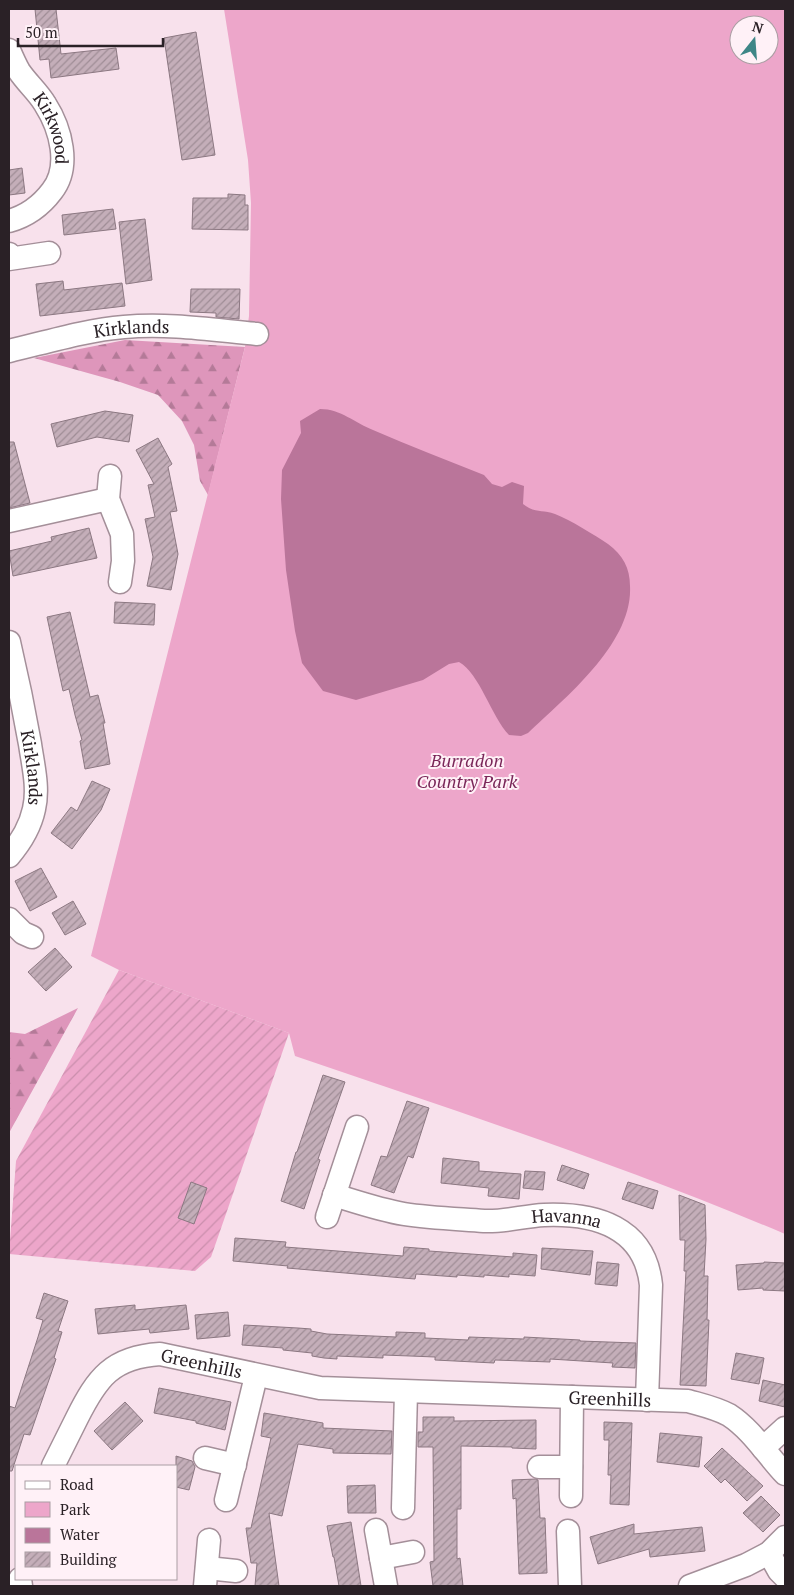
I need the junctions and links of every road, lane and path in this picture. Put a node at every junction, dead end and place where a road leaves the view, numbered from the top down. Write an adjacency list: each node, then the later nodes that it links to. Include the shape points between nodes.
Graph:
1 (9, 50): 2 (street, Kirkwood, via 19,71 55,122 63,167 55,187 42,204 22,218)
2 (9, 221)
3 (49, 253): 4 (street, via 10,259)
4 (9, 254)
5 (257, 334): 6 (street, Kirklands, via 152,325 122,327)
6 (9, 351)
7 (110, 476): 8 (street)
8 (108, 499): 9 (street); 10 (street, via 122,534)
9 (9, 521)
10 (120, 582)
11 (9, 642): 12 (street, Kirklands, via 33,763 36,796 31,821)
12 (9, 856)
13 (9, 919): 14 (street)
14 (32, 937)
15 (357, 1127): 16 (street)
16 (334, 1195): 17 (street); 21 (street, Havanna, via 413,1215 486,1221 542,1215 586,1217 624,1232 636,1244 650,1270)
17 (327, 1217)
18 (256, 1376): 19 (street, Greenhills, via 320,1388); 25 (street, Greenhills, via 160,1354 129,1359 114,1367 88,1394); 26 (street)
19 (406, 1392): 20 (street, Greenhills); 32 (street)
20 (572, 1397): 21 (street, Greenhills); 28 (street)
21 (647, 1400): 23 (street, Greenhills, via 688,1401 711,1407 729,1415)
22 (785, 1428): 23 (street)
23 (763, 1448): 29 (street, Greenhills)
24 (205, 1458): 26 (street)
25 (53, 1465)
26 (235, 1465): 31 (street)
27 (539, 1467): 28 (street)
28 (571, 1468): 30 (street)
29 (785, 1474)
30 (571, 1496)
31 (226, 1500)
32 (403, 1508)
33 (376, 1530): 39 (street)
34 (568, 1532): 44 (street)
35 (785, 1537): 38 (street)
36 (209, 1540): 42 (street)
37 (413, 1552): 39 (street)
38 (769, 1552): 41 (street); 45 (street, via 746,1565)
39 (381, 1558): 43 (street)
40 (236, 1571): 42 (street)
41 (785, 1576)
42 (206, 1577)
43 (386, 1586)
44 (570, 1586)
45 (690, 1586)

